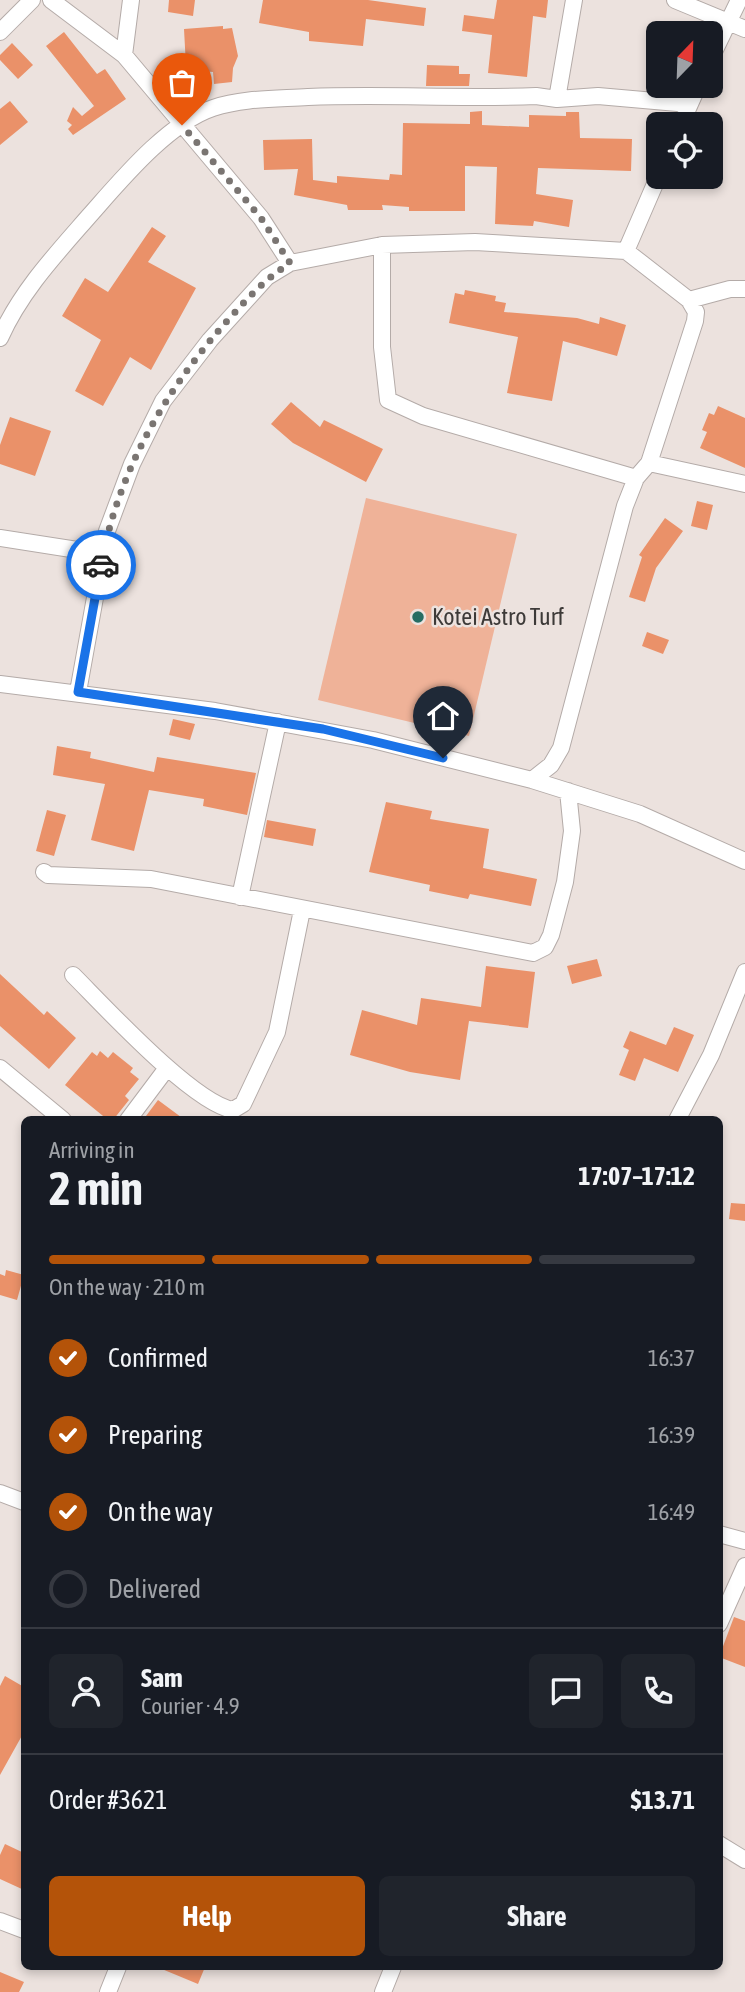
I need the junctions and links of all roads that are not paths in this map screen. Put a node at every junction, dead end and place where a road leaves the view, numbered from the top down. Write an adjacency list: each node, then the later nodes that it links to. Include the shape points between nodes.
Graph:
1 (32, 0): 9 (street)
2 (51, 0): 11 (street)
3 (131, 0): 11 (street)
4 (574, 0): 13 (street)
5 (675, 0): 7 (street)
6 (738, 0): 7 (street)
7 (729, 22): 8 (street); 10 (street)
8 (745, 29)
9 (0, 32)
10 (723, 34)
11 (124, 55): 16 (street)
12 (692, 98): 14 (street)
13 (557, 99): 14 (street, via 598,96); 16 (street, via 277,99 212,108)
14 (689, 104): 15 (street)
15 (686, 112)
16 (182, 125): 20 (street, via 261,218); 23 (street, via 111,192 50,261 11,314)
17 (653, 189): 19 (street)
18 (382, 245): 19 (street, via 475,242); 20 (street); 25 (street, via 382,346 388,400 424,416)
19 (626, 251): 22 (street)
20 (290, 263): 28 (street, via 267,277 243,303 163,401 118,498)
21 (745, 289): 22 (street)
22 (689, 300): 24 (street, via 696,312 693,330)
23 (0, 338)
24 (649, 463): 25 (street); 26 (street)
25 (636, 478): 32 (street, via 561,748 551,765)
26 (745, 484)
27 (0, 538): 28 (street)
28 (103, 554): 30 (street)
29 (0, 684): 30 (street)
30 (78, 692): 31 (street)
31 (278, 722): 32 (street, via 373,740); 36 (street)
32 (532, 780): 33 (street)
33 (568, 791): 34 (street, via 640,814); 37 (street, via 572,831 565,882 551,934 545,947 533,953)
34 (745, 861)
35 (44, 872): 36 (street, via 151,880)
36 (240, 897): 37 (street)
37 (303, 910): 41 (street, via 277,1032 243,1104 233,1110 224,1108)
38 (745, 972): 44 (street, via 711,1055)
39 (73, 975): 41 (street)
40 (0, 1068): 42 (street)
41 (167, 1068): 43 (street)
42 (58, 1116)
43 (131, 1116)
44 (679, 1116)
45 (0, 1493): 46 (street)
46 (21, 1501)
47 (723, 1535): 48 (street)
48 (745, 1541)
49 (745, 1566): 50 (street)
50 (723, 1615)
51 (723, 1846): 52 (street)
52 (745, 1860)
53 (0, 1921): 54 (street)
54 (21, 1929)
55 (117, 1970): 57 (street)
56 (392, 1970): 58 (street)
57 (108, 1992)
58 (383, 1992)

